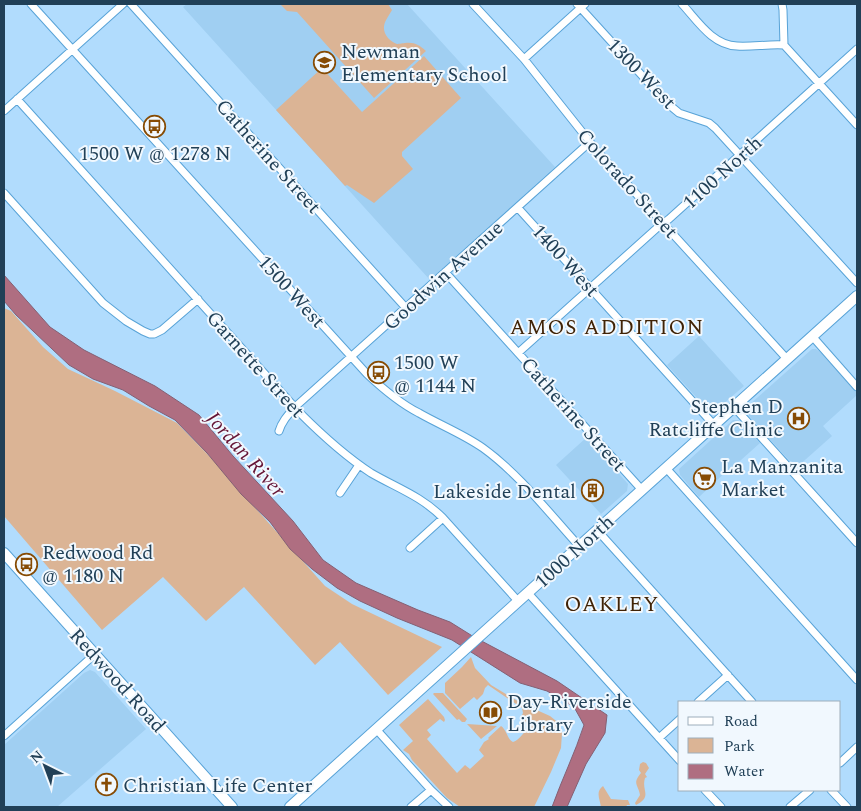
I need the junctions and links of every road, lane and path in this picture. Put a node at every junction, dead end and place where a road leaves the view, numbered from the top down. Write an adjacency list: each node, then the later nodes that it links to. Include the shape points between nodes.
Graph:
1 (31, 4): 10 (street, 1500 West)
2 (123, 4): 10 (street)
3 (131, 4): 26 (street, Catherine Street)
4 (473, 4): 11 (street, Colorado Street)
5 (682, 4): 8 (street, via 709,34 722,43 736,46)
6 (782, 4): 8 (street)
7 (581, 5): 11 (street); 17 (street, 1300 West, via 667,103 680,113 713,126)
8 (784, 45): 12 (street)
9 (857, 49): 12 (street, 1100 North)
10 (73, 50): 13 (street); 29 (street, 1500 West)
11 (524, 59): 16 (street, Colorado Street)
12 (820, 83): 15 (street); 17 (street, 1100 North)
13 (17, 99): 14 (street); 25 (street, Garnette Street)
14 (4, 112)
15 (857, 125)
16 (590, 142): 19 (street, Goodwin Avenue); 20 (street, Colorado Street)
17 (740, 155): 20 (street, 1100 North); 22 (street, 1300 West)
18 (4, 193): 25 (street, via 103,303 143,331 154,334 162,330)
19 (518, 208): 21 (street, Goodwin Avenue); 23 (street, 1400 West)
20 (663, 223): 23 (street, 1100 North); 30 (street, Colorado Street)
21 (445, 272): 26 (street, Goodwin Avenue); 28 (street, Catherine Street)
22 (857, 284)
23 (590, 288): 28 (street, 1100 North); 34 (street, 1400 West)
24 (857, 296): 27 (street, 1000 North)
25 (198, 299): 33 (street, Garnette Street)
26 (406, 308): 29 (street, Goodwin Avenue)
27 (812, 336): 30 (street, 1000 North); 31 (street)
28 (518, 353): 38 (street, Catherine Street)
29 (351, 357): 33 (street, Goodwin Avenue); 43 (street, 1500 West, via 398,401 460,434 495,458)
30 (787, 359): 32 (street, 1000 North)
31 (857, 387)
32 (734, 407): 34 (street, 1000 North); 42 (street)
33 (296, 408): 35 (street, Goodwin Avenue, via 284,419); 36 (street, Garnette Street, via 332,444)
34 (714, 425): 37 (street, 1000 North)
35 (279, 431)
36 (359, 465): 39 (street); 40 (street, Garnette Street, via 423,500)
37 (666, 468): 38 (street, 1000 North); 50 (street)
38 (642, 490): 41 (street, 1000 North)
39 (340, 492)
40 (443, 518): 44 (street); 47 (street, Garnette Street)
41 (597, 530): 43 (street, 1000 North); 49 (street)
42 (857, 543)
43 (579, 546): 46 (street, 1000 North)
44 (410, 548)
45 (4, 553): 48 (street, Redwood Road)
46 (528, 593): 47 (street, 1000 North); 56 (street)
47 (518, 601): 54 (street, 1000 North)
48 (95, 654): 55 (street); 64 (street, Redwood Road)
49 (728, 676): 51 (street); 52 (street)
50 (857, 680)
51 (699, 701)
52 (751, 701)
53 (678, 721): 56 (street)
54 (376, 729): 60 (street); 65 (street, 1000 North)
55 (4, 736)
56 (659, 738): 58 (street)
57 (857, 747): 59 (street)
58 (678, 759)
59 (841, 762)
60 (431, 790): 66 (street); 67 (street)
61 (706, 791): 68 (street)
62 (809, 791): 69 (street)
63 (832, 791): 70 (street)
64 (232, 807)
65 (290, 807)
66 (411, 807)
67 (449, 807)
68 (721, 807)
69 (790, 807)
70 (847, 807)

